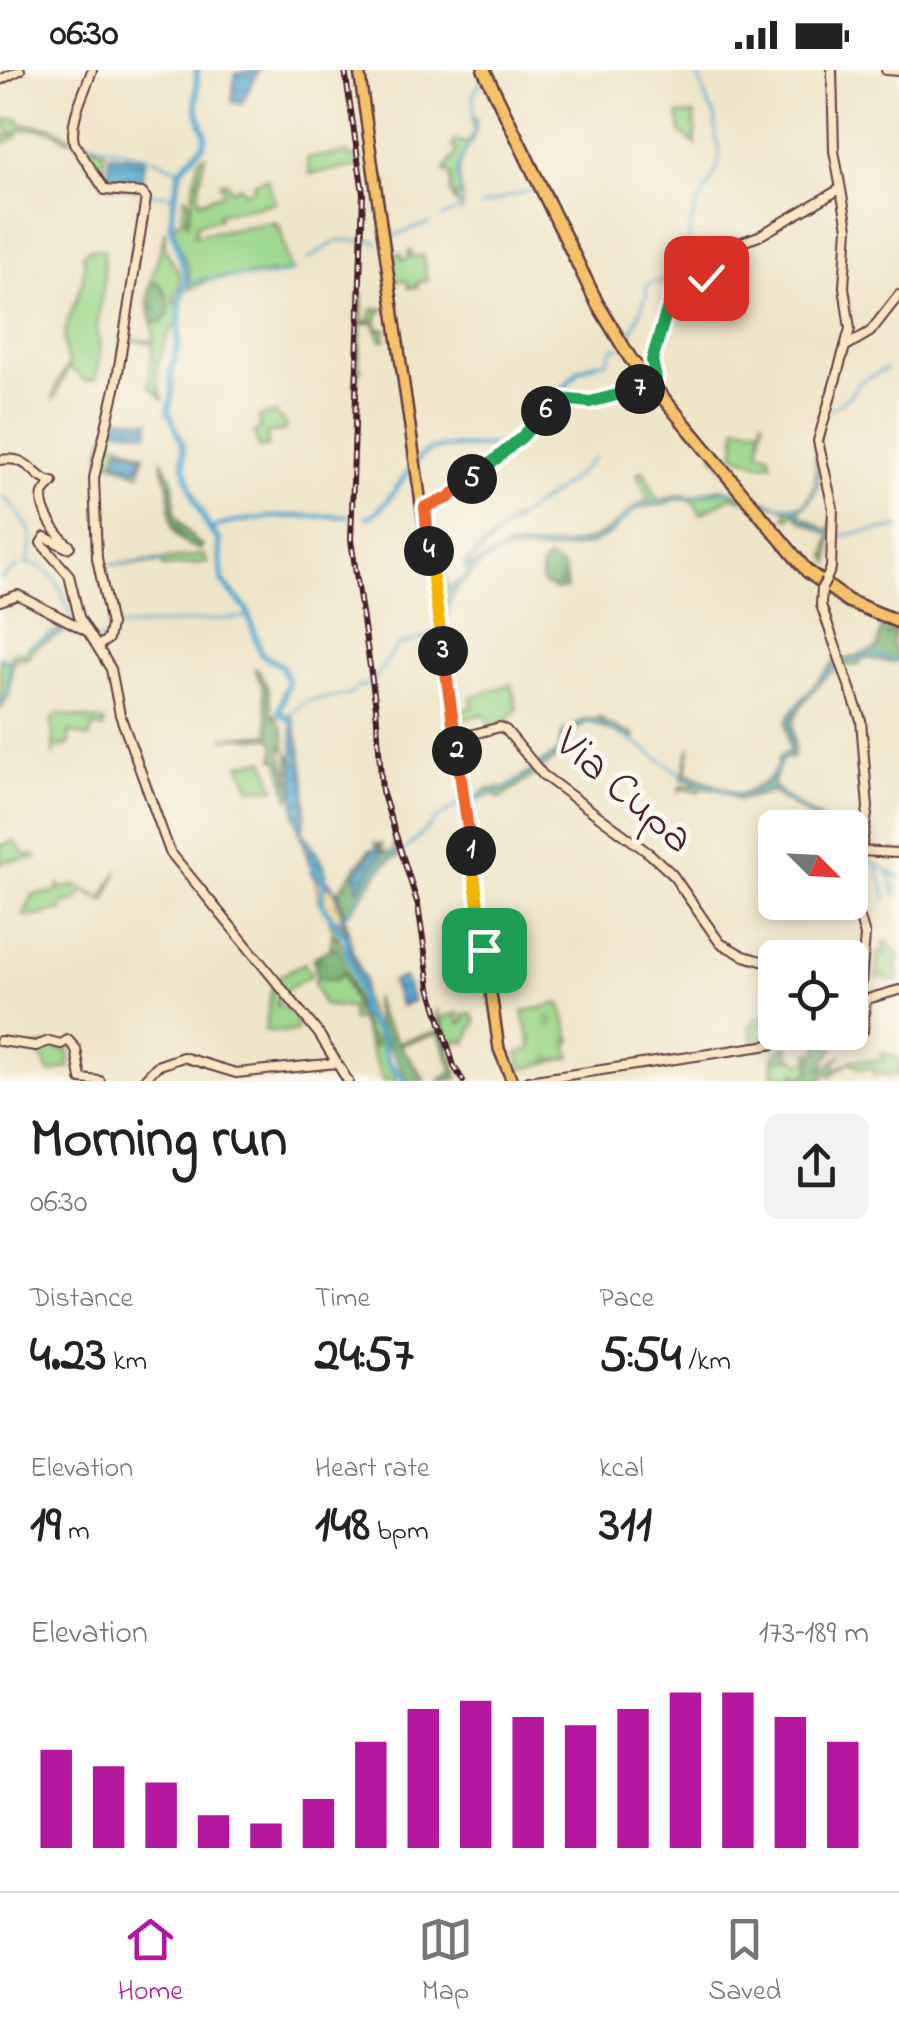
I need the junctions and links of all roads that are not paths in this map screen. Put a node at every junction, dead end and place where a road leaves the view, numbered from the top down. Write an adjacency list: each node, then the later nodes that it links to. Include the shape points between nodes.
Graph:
1 (20, 70): 8 (street)
2 (92, 70): 17 (street, via 74,143 105,190 146,198 94,478 98,558 112,622 108,639)
3 (359, 70): 13 (main road)
4 (486, 70): 15 (highway, via 600,306 631,356 807,569 844,597)
5 (832, 70): 9 (street)
6 (886, 70): 7 (street)
7 (899, 71)
8 (0, 80)
9 (840, 189): 11 (street, via 848,228); 13 (street, via 740,243 704,280 671,295 652,383 590,402 560,399 456,492)
10 (899, 295): 11 (street, via 870,332)
11 (846, 346): 19 (street, via 818,441 833,508 821,606 860,720)
12 (0, 460): 16 (street, via 31,466 54,483 43,502 53,530 70,546 44,537 41,543 69,574)
13 (425, 506): 18 (main road)
14 (0, 601): 16 (street, via 18,595)
15 (899, 621)
16 (86, 630): 17 (street)
17 (96, 643): 27 (street, via 112,669 120,714 170,852)
18 (458, 739): 22 (street, Via Cupa, via 506,730 543,776 672,874 720,943); 28 (main road, via 499,1054)
19 (867, 810)
20 (899, 853): 21 (street)
21 (868, 855)
22 (758, 960)
23 (899, 990): 24 (street)
24 (868, 996)
25 (0, 1041): 29 (street, via 36,1046 68,1040 81,1080)
26 (758, 1047): 32 (street)
27 (337, 1063): 30 (street, via 236,1073 182,1056); 31 (street)
28 (515, 1080)
29 (100, 1081)
30 (143, 1081)
31 (348, 1081)
32 (528, 1081)

